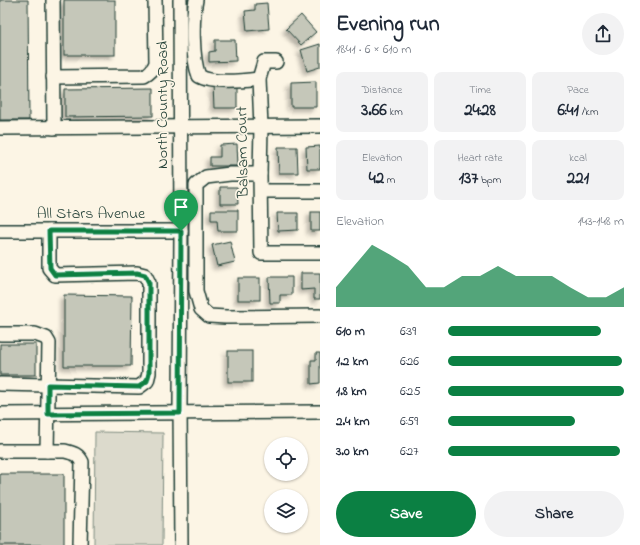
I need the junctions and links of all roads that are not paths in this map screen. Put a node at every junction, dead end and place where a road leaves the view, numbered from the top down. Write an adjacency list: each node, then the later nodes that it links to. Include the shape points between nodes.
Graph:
1 (53, 0): 6 (street)
2 (155, 0): 6 (street, via 156,63 149,74)
3 (180, 0): 12 (street, North County Road)
4 (196, 0): 7 (street, via 195,65 199,76 205,80)
5 (276, 62): 7 (street, Balsam Court, via 264,62)
6 (54, 77): 11 (street)
7 (259, 78): 9 (street, Balsam Court)
8 (320, 126): 9 (street)
9 (261, 127): 12 (street); 13 (street, Balsam Court)
10 (0, 128): 11 (street)
11 (54, 128): 12 (street)
12 (180, 128): 18 (street, North County Road)
13 (260, 174): 14 (street, Balsam Court); 20 (street, via 206,177 196,185 196,292 201,309 209,316 226,317)
14 (261, 191): 15 (street); 19 (street, Balsam Court, via 261,253)
15 (320, 191)
16 (0, 231): 17 (street, All Stars Avenue)
17 (49, 231): 18 (street, All Stars Avenue); 23 (street, via 50,268 55,275 145,275 149,283 149,373 147,381 139,387)
18 (181, 231): 25 (street, North County Road)
19 (320, 253)
20 (320, 316)
21 (0, 334): 23 (street, via 35,334 46,338)
22 (0, 384): 23 (street)
23 (48, 385): 27 (street)
24 (320, 412): 25 (street)
25 (180, 413): 27 (street); 31 (street, North County Road)
26 (0, 414): 27 (street)
27 (48, 414): 29 (street)
28 (0, 451): 29 (street)
29 (47, 451): 30 (street, via 74,453 82,462)
30 (80, 545)
31 (181, 545)

